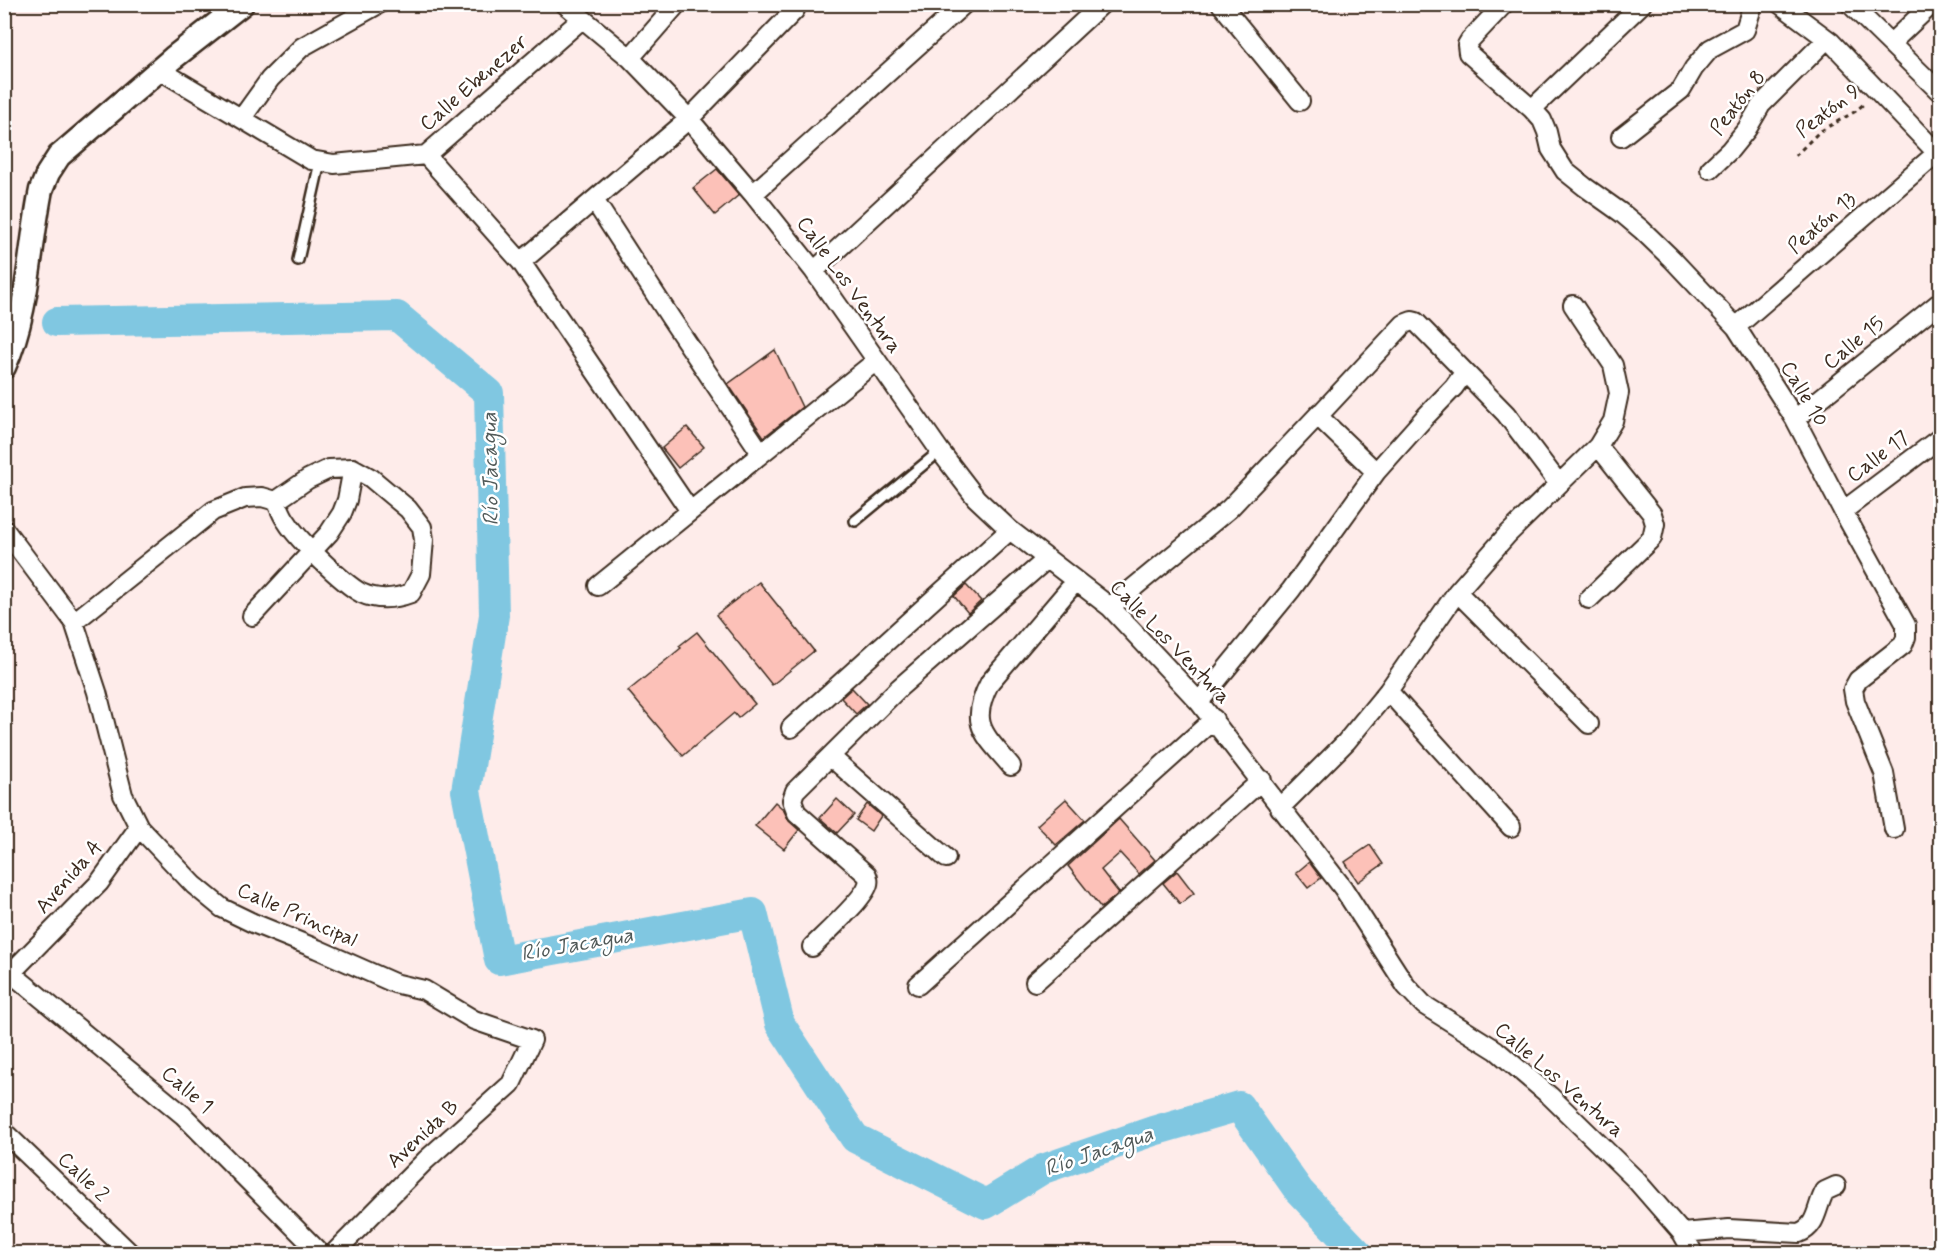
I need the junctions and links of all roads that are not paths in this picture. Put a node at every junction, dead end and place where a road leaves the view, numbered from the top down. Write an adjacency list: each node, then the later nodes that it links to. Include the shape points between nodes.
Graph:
1 (242, 4): 19 (street)
2 (379, 4): 23 (street, via 302,47 270,79)
3 (565, 4): 15 (street, Calle Los Ventura)
4 (677, 4): 18 (street)
5 (964, 4): 30 (street)
6 (1102, 4): 34 (street)
7 (1221, 4): 21 (street)
8 (1504, 4): 22 (street, Calle 10, via 1470,40 1467,49 1471,57)
9 (1642, 4): 22 (street)
10 (1753, 4): 25 (street, via 1745,30 1710,49 1681,90)
11 (1780, 4): 16 (street)
12 (1850, 4): 17 (street)
13 (1932, 4): 17 (street)
14 (795, 10): 24 (street)
15 (582, 19): 18 (street, Calle Los Ventura); 27 (street, Calle Ebenezer)
16 (1827, 39): 26 (street); 29 (street, Peatón 8, via 1761,105 1736,143)
17 (1891, 43): 20 (street)
18 (630, 58): 24 (street, Calle Los Ventura)
19 (160, 70): 23 (street, Calle Ebenezer); 39 (street, via 72,143 48,173 38,206 24,301)
20 (1941, 92)
21 (1300, 101)
22 (1532, 109): 37 (street, Calle 10, via 1542,120 1551,149 1565,171 1642,230)
23 (242, 118): 28 (street, Calle Ebenezer, via 302,156)
24 (689, 119): 30 (street, Calle Los Ventura); 31 (street)
25 (1621, 137)
26 (1939, 154): 37 (street, Peatón 13)
27 (426, 155): 28 (street, Calle Ebenezer); 33 (street)
28 (320, 162): 32 (lane)
29 (1710, 169)
30 (753, 194): 34 (street, Calle Los Ventura)
31 (594, 200): 33 (street); 46 (street)
32 (298, 260)
33 (521, 262): 51 (street)
34 (814, 271): 38 (street, Calle Los Ventura)
35 (1941, 302): 42 (street, Calle 15)
36 (1573, 305): 44 (street, via 1613,365 1619,393 1612,421)
37 (1736, 327): 42 (street, Calle 10)
38 (876, 361): 45 (street, Calle Los Ventura); 46 (street)
39 (4, 367)
40 (1464, 373): 41 (street, via 1416,322 1408,321); 48 (street); 49 (street, via 1518,427)
41 (1321, 412): 48 (street, via 1322,419); 62 (street, via 1229,509)
42 (1795, 419): 52 (street, Calle 10)
43 (1941, 438): 52 (street, Calle 17)
44 (1598, 446): 49 (street); 61 (street, via 1652,514 1655,524 1652,538)
45 (940, 452): 53 (lane); 55 (street, Calle Los Ventura, via 976,498)
46 (761, 453): 51 (street)
47 (353, 468): 50 (street, via 329,470 308,479); 56 (street, via 342,513); 56 (street, via 388,491 422,527 421,574 411,593 394,599 378,598 361,592)
48 (1376, 472): 66 (street, via 1291,590)
49 (1559, 484): 60 (street)
50 (276, 501): 56 (street, via 286,521); 64 (street, via 245,498 213,511)
51 (690, 511): 59 (street)
52 (1843, 512): 76 (street, Calle 10, via 1906,625 1903,645 1858,680 1853,689 1884,773)
53 (855, 521)
54 (4, 529): 64 (street, Calle Principal)
55 (1010, 530): 57 (street, Calle Los Ventura); 69 (street)
56 (312, 550): 63 (street)
57 (1047, 559): 58 (street, Calle Los Ventura); 70 (street, via 899,688)
58 (1076, 581): 62 (street, Calle Los Ventura); 71 (street, via 990,682 981,700 979,719 985,736)
59 (598, 586)
60 (1457, 592): 65 (street); 68 (street)
61 (1589, 599)
62 (1110, 607): 66 (street, Calle Los Ventura)
63 (252, 616)
64 (74, 622): 74 (street, Calle Principal, via 97,692 123,795)
65 (1388, 691): 73 (street, via 1346,742); 75 (street)
66 (1199, 702): 67 (street, Calle Los Ventura)
67 (1214, 720): 72 (street, Calle Los Ventura); 81 (street)
68 (1589, 724)
69 (791, 728)
70 (831, 757): 77 (street); 78 (street, via 795,791 793,807 867,875 868,883 865,891)
71 (1011, 766)
72 (1262, 780): 73 (street, Calle Los Ventura); 80 (street)
73 (1280, 808): 85 (street, Calle Los Ventura, via 1343,888 1416,997 1496,1050 1550,1096 1635,1179)
74 (139, 827): 79 (street, Avenida A, via 99,883); 82 (street, Calle Principal, via 194,885 222,908 394,983 424,990 474,1020)
75 (1511, 827)
76 (1894, 830)
77 (946, 858)
78 (812, 947)
79 (8, 976): 87 (street, Calle 1, via 183,1115)
80 (1035, 982)
81 (918, 985)
82 (532, 1040): 88 (street, Avenida B, via 511,1084 426,1160)
83 (4, 1132): 86 (street, Calle 2)
84 (1836, 1186): 85 (street, via 1825,1191 1814,1221 1799,1233 1729,1229)
85 (1682, 1233): 89 (street, Calle Los Ventura)
86 (130, 1254)
87 (321, 1254)
88 (333, 1254)
89 (1694, 1254)

